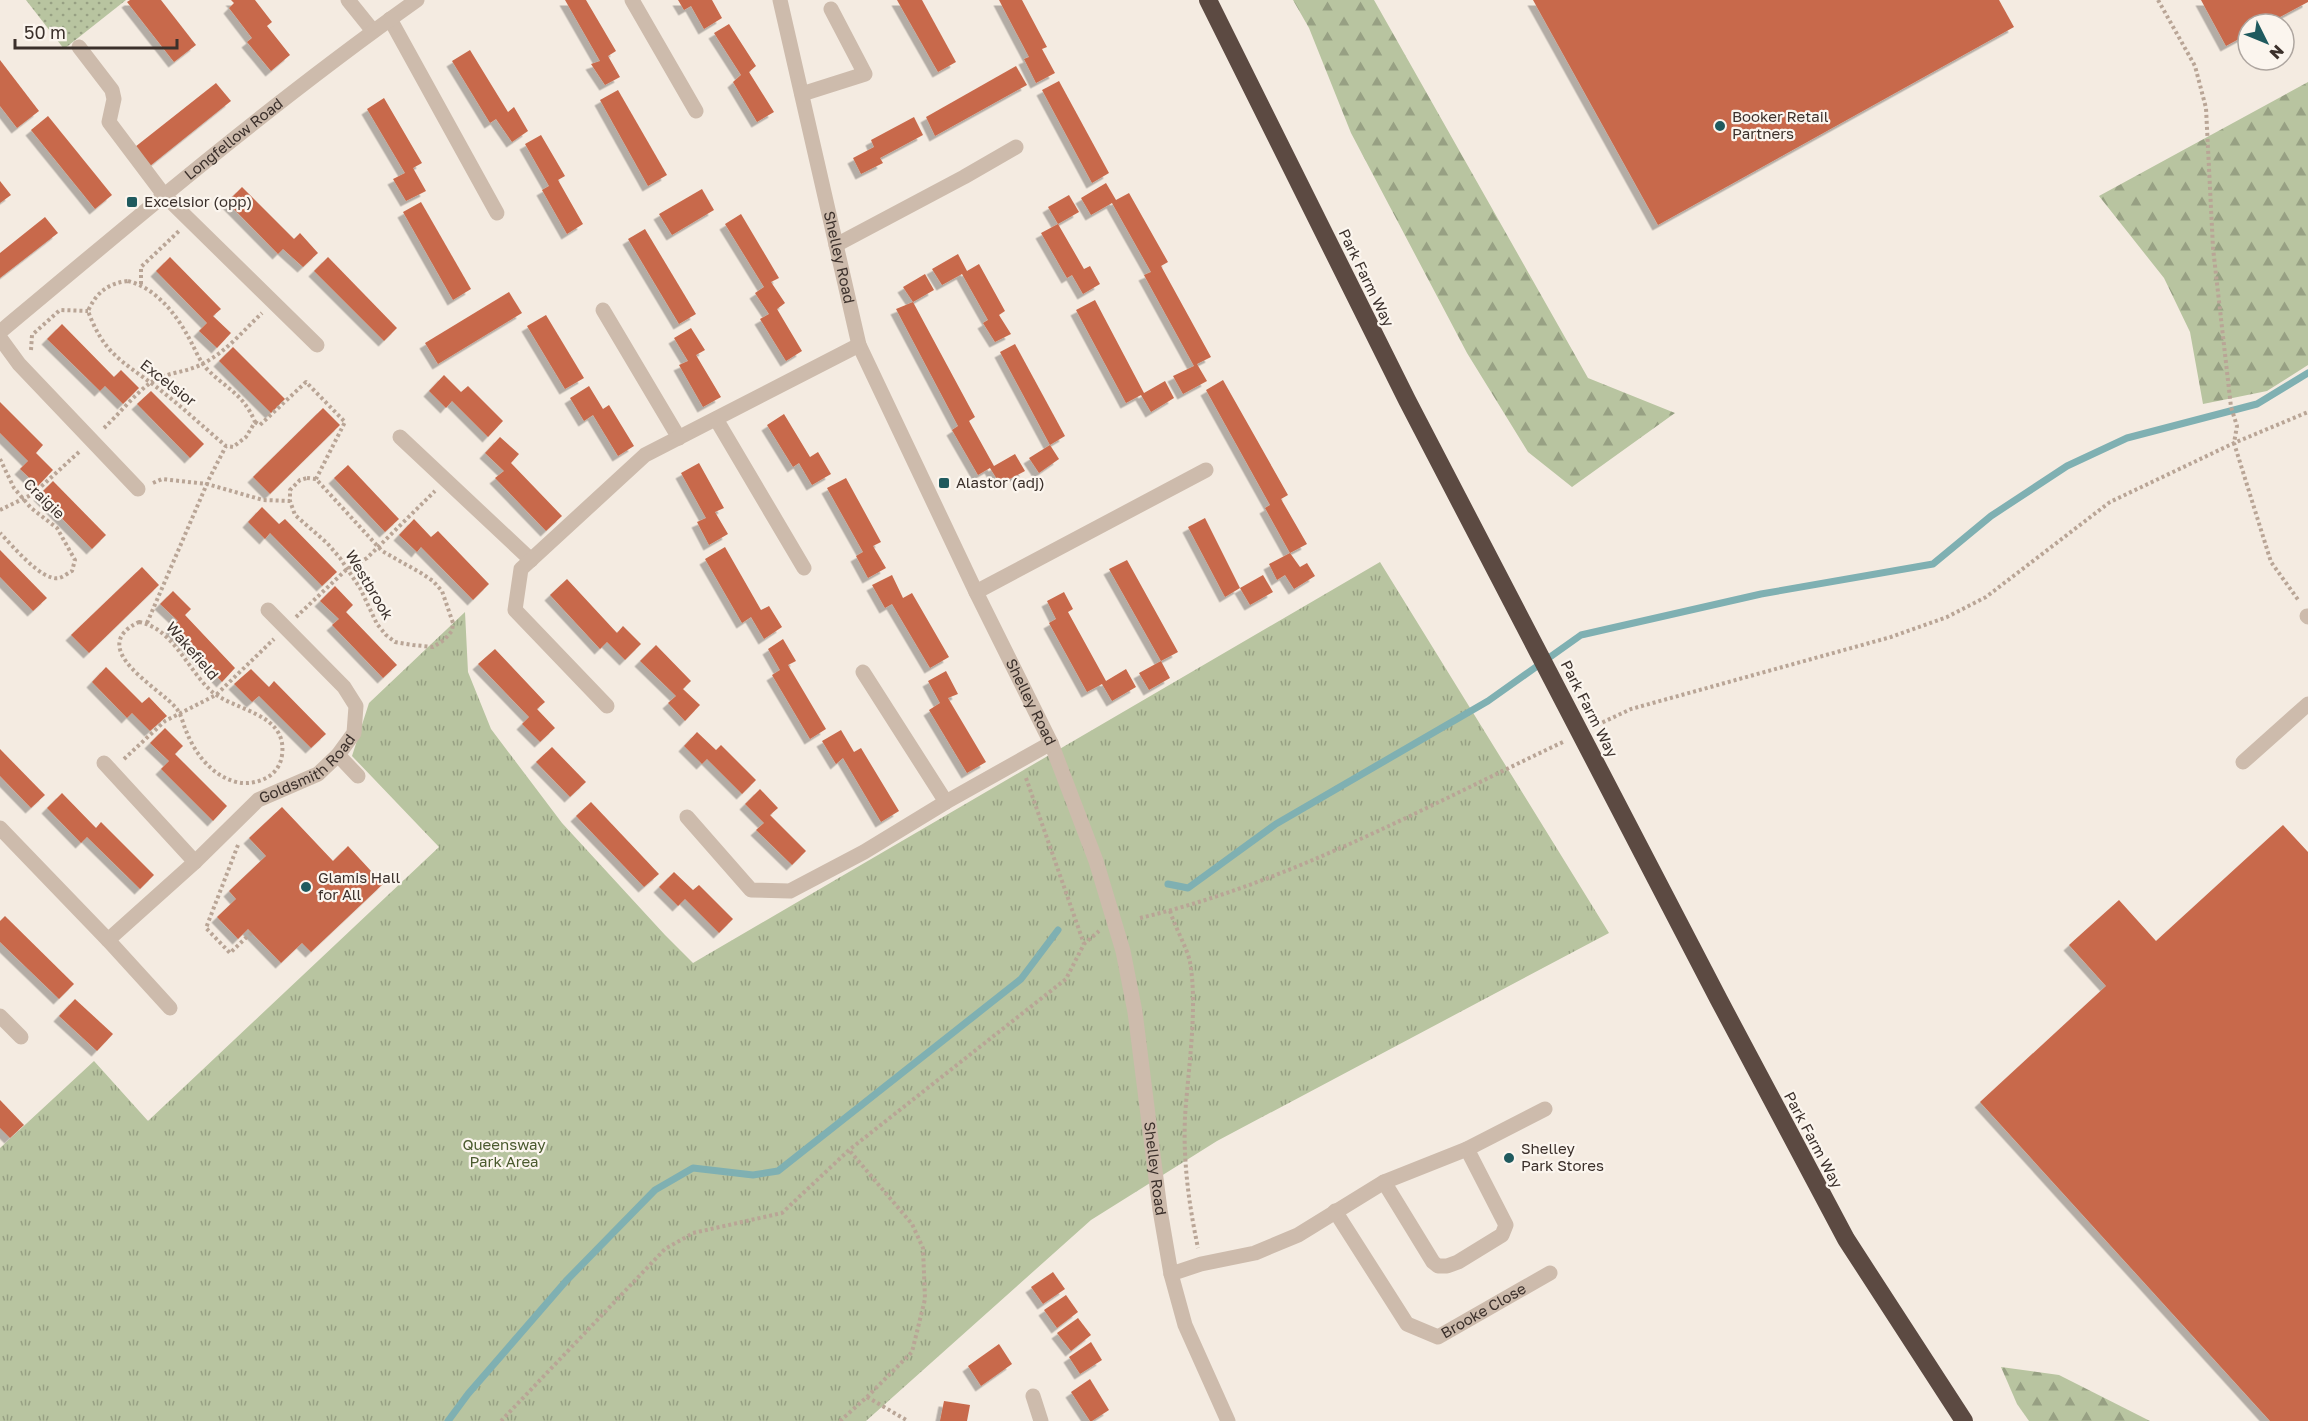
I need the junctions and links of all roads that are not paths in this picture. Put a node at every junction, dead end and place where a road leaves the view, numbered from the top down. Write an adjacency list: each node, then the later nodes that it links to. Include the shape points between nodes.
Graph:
1 (348, 0): 8 (street)
2 (417, 0): 7 (street, Longfellow Road)
3 (632, 0): 11 (street)
4 (780, 0): 10 (street, Shelley Road)
5 (1208, 0): 55 (highway, Park Farm Way, via 1407,400 1846,1239)
6 (831, 9): 10 (street, via 865,74)
7 (390, 19): 8 (street, Longfellow Road); 14 (street)
8 (373, 31): 13 (street, Longfellow Road)
9 (79, 47): 13 (street, via 112,90 109,122)
10 (802, 94): 15 (street, Shelley Road)
11 (696, 111)
12 (1016, 147): 15 (street)
13 (164, 195): 17 (street, Longfellow Road); 19 (street)
14 (497, 213)
15 (836, 244): 20 (street, Shelley Road)
16 (603, 310): 23 (street)
17 (0, 332)
18 (0, 338): 25 (street, via 19,364)
19 (317, 345)
20 (859, 345): 21 (street); 28 (street, Shelley Road)
21 (716, 419): 23 (street); 27 (street)
22 (400, 437): 26 (street)
23 (679, 438): 26 (street, via 645,455)
24 (1206, 470): 28 (street)
25 (138, 489)
26 (531, 560): 32 (street, via 521,569 515,610)
27 (804, 568)
28 (976, 592): 33 (street, Shelley Road)
29 (268, 610): 34 (street, Goldsmith Road, via 344,687 356,706 354,733)
30 (863, 672): 38 (street)
31 (2308, 704): 35 (street)
32 (608, 706)
33 (1051, 743): 38 (street); 51 (street, Shelley Road, via 1096,861 1123,951)
34 (338, 755): 37 (street); 41 (street, Goldsmith Road, via 318,774 258,800)
35 (2243, 762)
36 (104, 763): 41 (street)
37 (358, 776)
38 (946, 802): 39 (street, via 790,891 751,890)
39 (687, 817)
40 (0, 828): 42 (street)
41 (195, 862): 42 (street, Goldsmith Road)
42 (108, 940): 43 (street)
43 (170, 1008)
44 (0, 1016): 45 (street)
45 (21, 1037)
46 (1545, 1109): 47 (street)
47 (1467, 1149): 48 (street); 48 (street, via 1506,1225 1502,1235 1458,1262 1438,1266 1433,1262)
48 (1384, 1182): 49 (street)
49 (1335, 1211): 50 (street, Brooke Close, via 1407,1324 1438,1337); 51 (street, via 1298,1235 1255,1253)
50 (1550, 1273)
51 (1171, 1274): 54 (street, Shelley Road, via 1185,1325)
52 (1033, 1396): 53 (street)
53 (1041, 1421)
54 (1228, 1421)
55 (1964, 1421)

